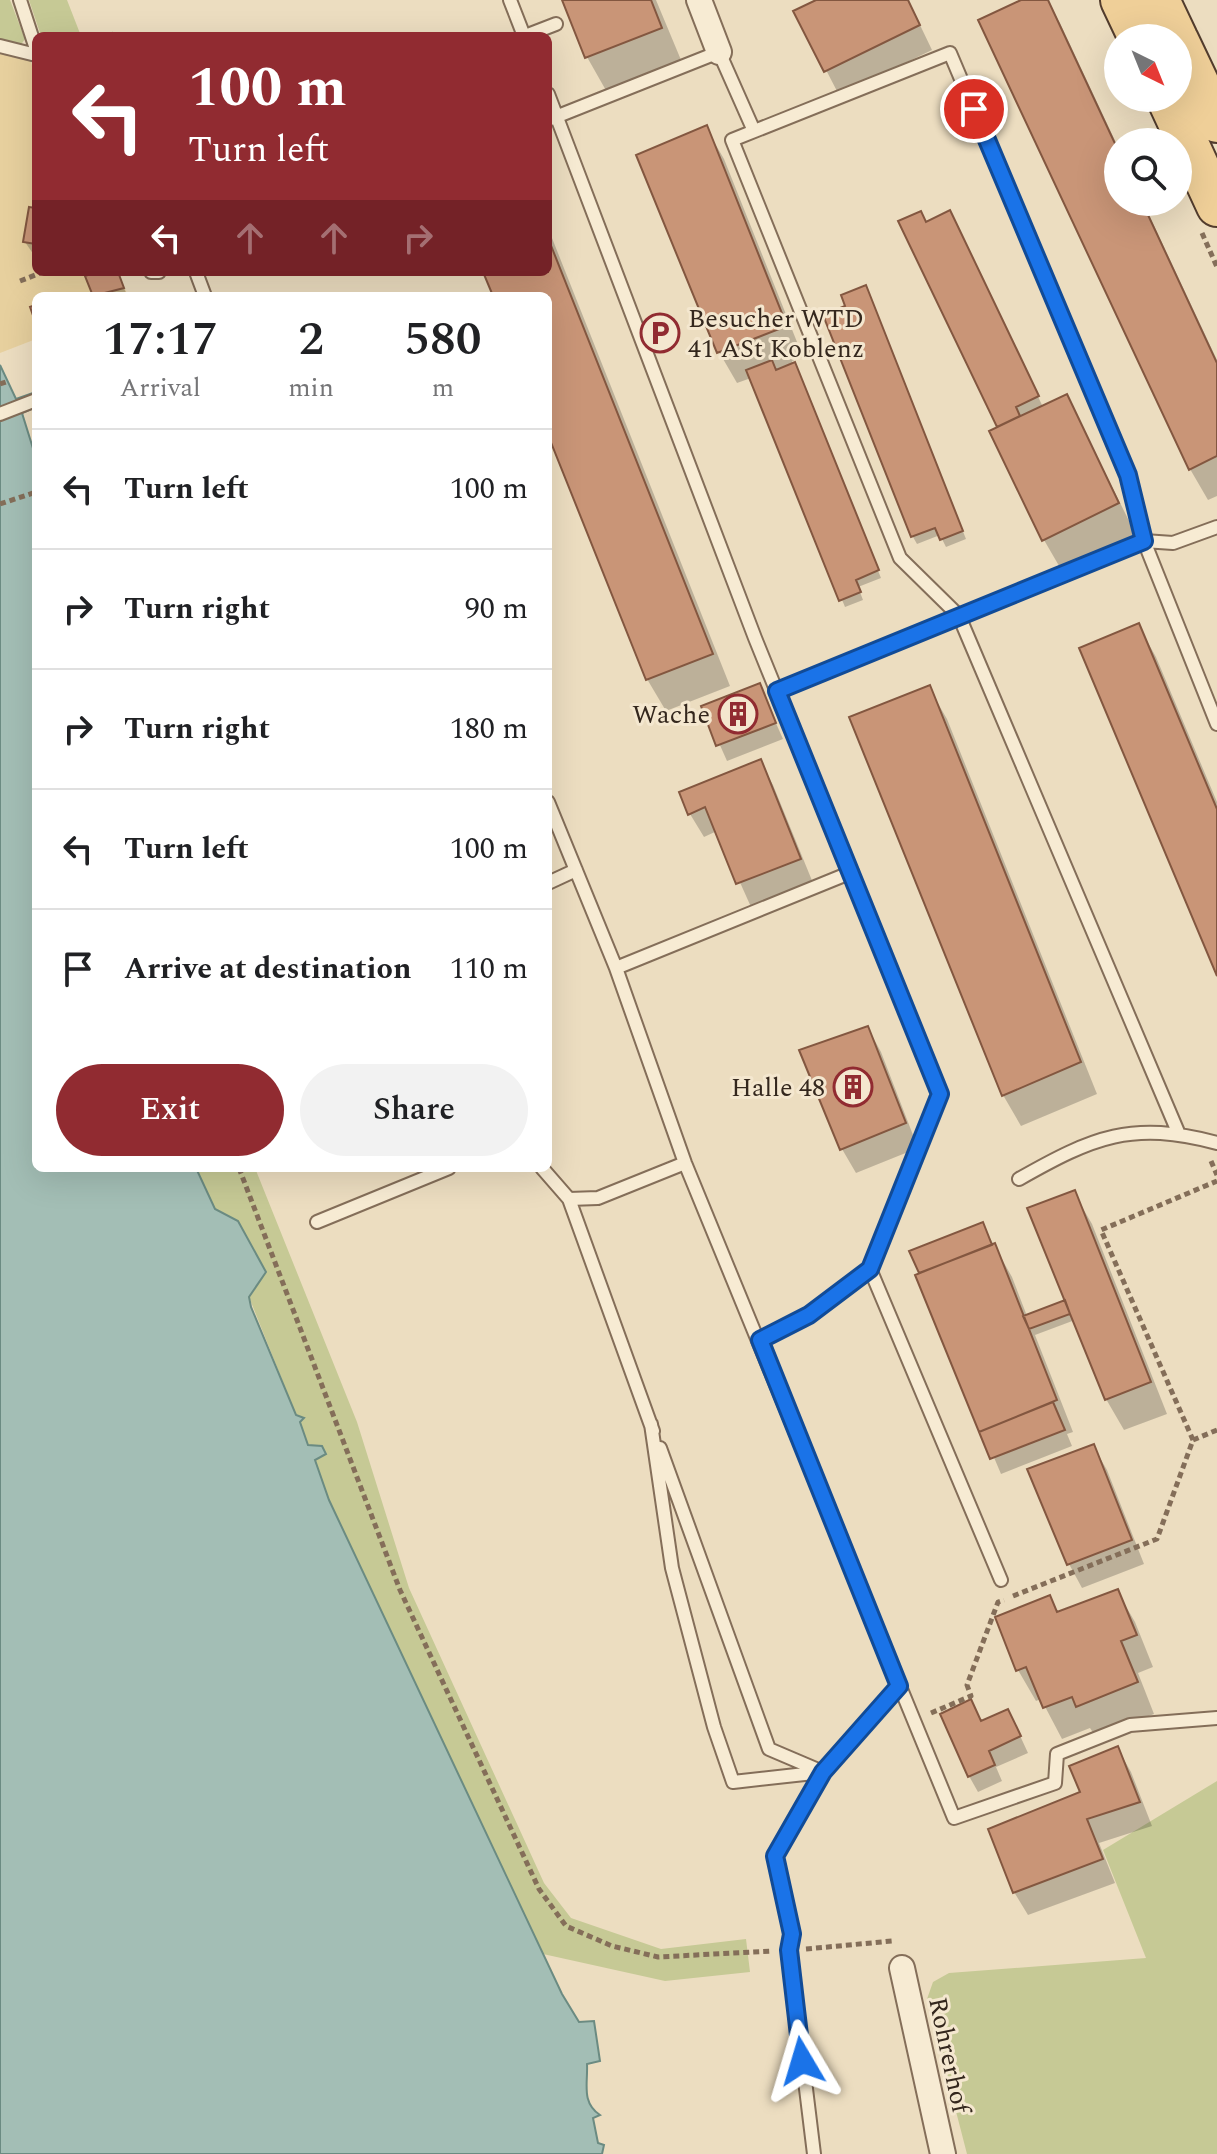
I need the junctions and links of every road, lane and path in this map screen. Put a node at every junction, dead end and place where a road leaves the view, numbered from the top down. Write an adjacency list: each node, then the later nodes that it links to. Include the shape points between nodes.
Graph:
1 (20, 0): 11 (lane)
2 (510, 0): 9 (lane)
3 (699, 0): 14 (street)
4 (1121, 0): 7 (main road)
5 (1159, 0): 8 (main road)
6 (556, 24): 10 (lane)
7 (1132, 24)
8 (1171, 24)
9 (523, 32)
10 (535, 32)
11 (32, 39)
12 (0, 46): 13 (lane)
13 (32, 51)
14 (719, 52): 17 (lane); 19 (lane)
15 (1192, 69): 18 (main road)
16 (1173, 112): 20 (main road)
17 (553, 119): 32 (lane)
18 (1217, 122)
19 (754, 131): 30 (lane, via 950,53 1128,475); 31 (lane, via 732,140 900,558)
20 (1217, 206)
21 (33, 276): 22 (path)
22 (20, 281)
23 (9, 381): 24 (path)
24 (0, 384)
25 (32, 402): 26 (lane)
26 (0, 414)
27 (32, 493): 28 (path)
28 (0, 504)
29 (1217, 527): 30 (lane, via 1173,543)
30 (1144, 541): 31 (lane); 33 (lane)
31 (959, 616): 32 (lane); 39 (lane)
32 (777, 691): 36 (lane)
33 (1217, 724)
34 (552, 812): 35 (lane)
35 (576, 870): 37 (lane); 38 (lane)
36 (852, 872): 38 (lane); 49 (lane, via 940,1094)
37 (552, 881)
38 (616, 968): 41 (lane)
39 (1178, 1132): 40 (lane); 45 (lane, via 1123,1132 1073,1148)
40 (1217, 1143)
41 (685, 1163): 47 (lane, via 598,1198); 50 (lane)
42 (241, 1172): 59 (path, via 400,1590 539,1889 566,1926 612,1946 658,1957)
43 (439, 1172): 48 (lane)
44 (545, 1172): 47 (lane)
45 (1019, 1179)
46 (1217, 1181): 53 (path, via 1101,1230)
47 (569, 1199): 51 (lane)
48 (317, 1222)
49 (870, 1269): 50 (lane, via 809,1315); 54 (lane)
50 (760, 1340): 55 (lane)
51 (651, 1424): 58 (lane, via 769,1749); 58 (lane, via 672,1568 733,1782)
52 (1217, 1430): 53 (path)
53 (1193, 1440): 57 (path, via 1157,1539 998,1602 967,1685 971,1696)
54 (1001, 1580)
55 (899, 1686): 57 (lane); 58 (lane)
56 (1217, 1718): 57 (lane, via 1130,1725 1057,1754 1055,1783 954,1818)
57 (913, 1720)
58 (823, 1772): 59 (lane, via 775,1856 792,1934)
59 (789, 1950): 60 (path, via 892,1941); 61 (lane)
60 (902, 1968): 62 (street, Rohrerhof)
61 (814, 2154)
62 (943, 2154)

